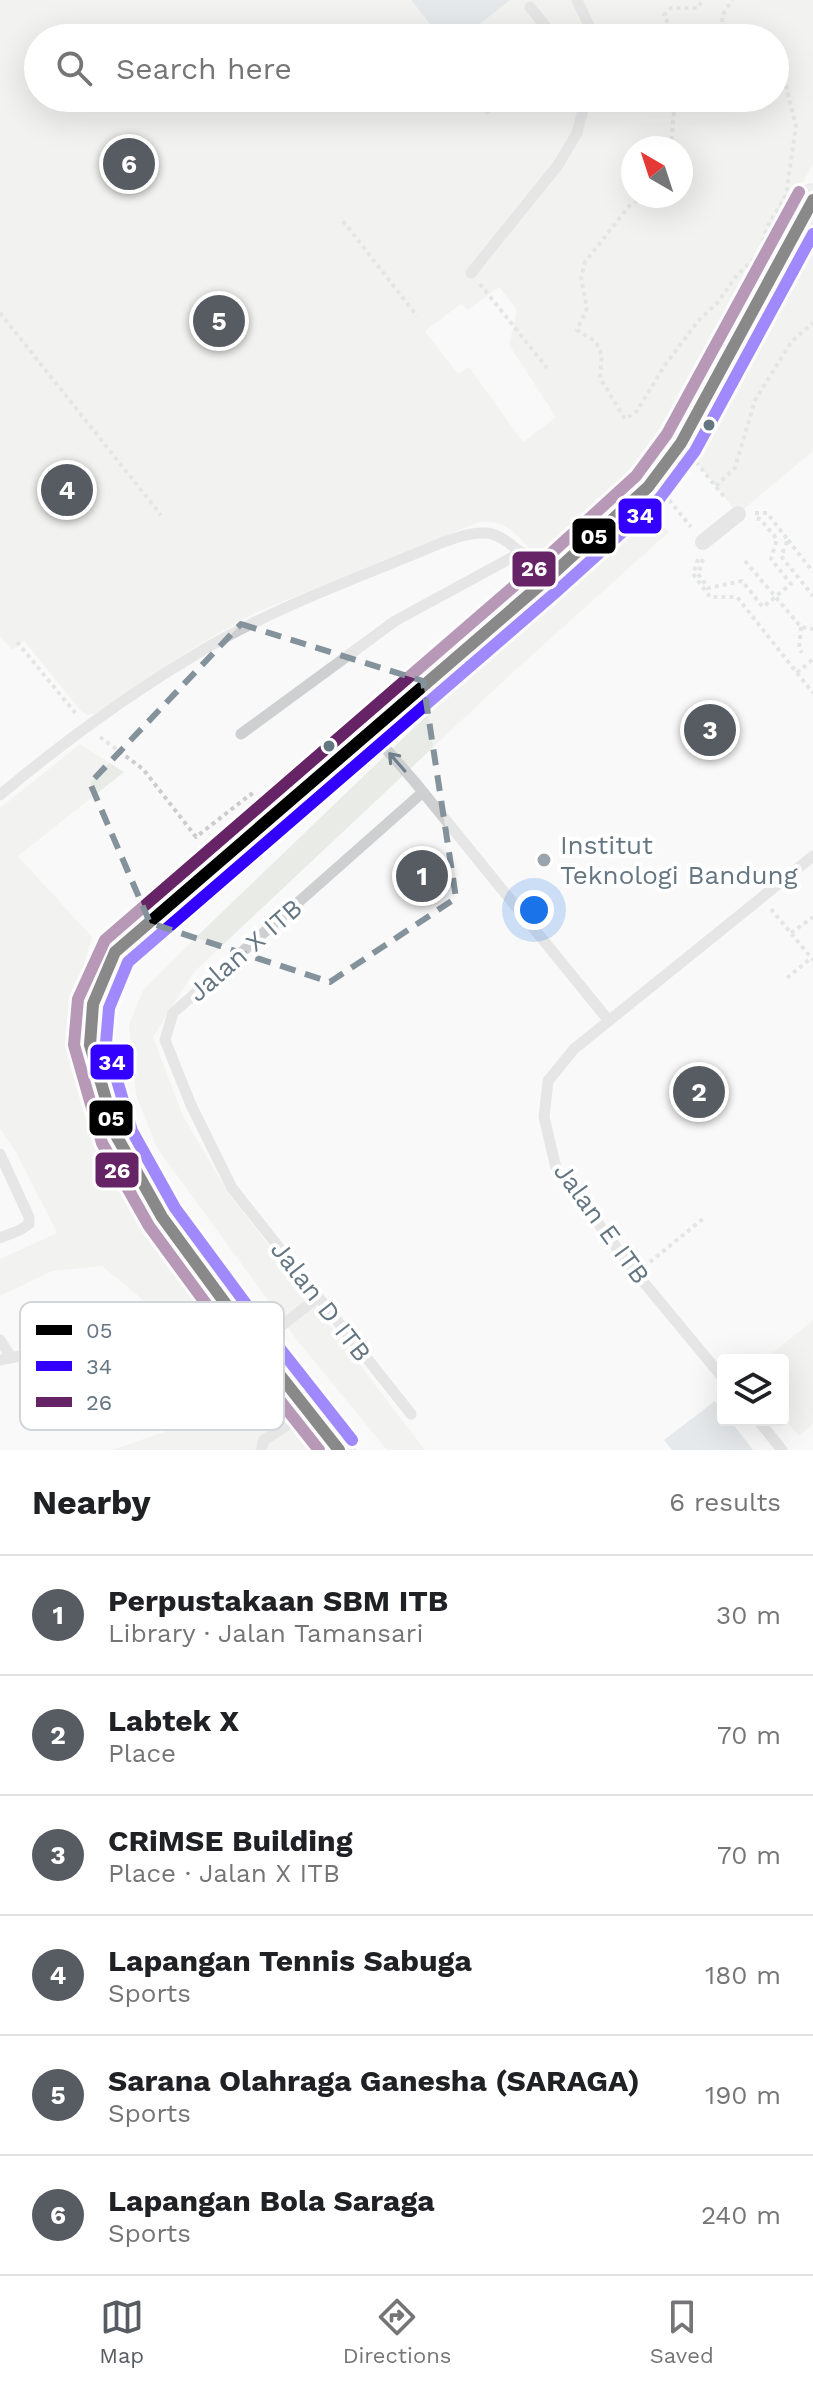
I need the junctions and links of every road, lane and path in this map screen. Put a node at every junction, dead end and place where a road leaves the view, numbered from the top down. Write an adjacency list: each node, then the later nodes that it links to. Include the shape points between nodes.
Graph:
1 (577, 0): 6 (lane)
2 (702, 0): 7 (path, via 698,8 671,8 664,15)
3 (732, 0): 8 (path)
4 (530, 7): 5 (lane)
5 (544, 24)
6 (588, 24)
7 (668, 24)
8 (722, 24)
9 (789, 98): 14 (path, bridge, via 796,126 786,195 766,229 762,248 698,321 637,411 625,419 600,378 602,355 596,342 577,330 587,308 581,278 585,262)
10 (582, 112): 16 (lane, via 558,165)
11 (676, 112): 12 (path)
12 (673, 136)
13 (813, 200): 21 (main road)
14 (628, 208)
15 (343, 221): 18 (path)
16 (471, 273): 20 (path)
17 (0, 313): 25 (path)
18 (417, 316)
19 (813, 323): 22 (path, via 792,341 755,400 735,468)
20 (547, 368)
21 (681, 443): 22 (path); 31 (main road, via 648,487)
22 (716, 486): 24 (path)
23 (662, 490): 26 (path)
24 (738, 514): 26 (street)
25 (161, 515)
26 (698, 535)
27 (788, 540): 30 (path); 32 (path, via 781,556); 33 (path, via 767,513 746,514 760,519 777,539 771,559 791,584)
28 (522, 552): 31 (lane); 41 (lane, via 488,533 441,543 204,649); 43 (lane, via 395,621)
29 (745, 561): 33 (path)
30 (813, 572)
31 (546, 580): 42 (main road)
32 (813, 596)
33 (776, 597): 34 (path); 39 (path, via 763,607 742,581 708,588 698,574 704,555 700,550 693,574 710,597 737,597)
34 (801, 627): 35 (path); 37 (path)
35 (813, 629)
36 (17, 642): 41 (path)
37 (802, 653)
38 (813, 659): 39 (path)
39 (797, 673): 40 (path)
40 (813, 693)
41 (87, 728): 45 (lane); 46 (path, via 143,769 196,837 251,794)
42 (370, 731): 44 (lane, one-way to 42); 60 (main road, via 115,952 93,1004 90,1045 117,1137 162,1217)
43 (241, 734)
44 (423, 792): 53 (lane); 55 (lane, Jalan X ITB, via 173,1013 165,1040)
45 (0, 795)
46 (256, 802)
47 (813, 856): 53 (lane, Jalan E ITB)
48 (767, 904): 50 (path)
49 (813, 917): 50 (path)
50 (791, 933): 51 (path)
51 (812, 959): 52 (path)
52 (787, 978)
53 (609, 1021): 58 (lane, Jalan E ITB, via 574,1049 548,1081 544,1117 556,1168)
54 (0, 1154): 57 (lane, via 29,1217 29,1224)
55 (232, 1188): 59 (lane, Jalan D ITB)
56 (704, 1218): 58 (path)
57 (0, 1238)
58 (636, 1273): 64 (lane, Jalan E ITB)
59 (317, 1298): 61 (lane); 67 (lane, Jalan D ITB)
60 (224, 1302)
61 (284, 1320)
62 (0, 1340): 63 (lane)
63 (6, 1358)
64 (717, 1371)
65 (284, 1379): 66 (main road)
66 (310, 1411): 69 (lane); 72 (main road)
67 (411, 1414)
68 (763, 1426): 73 (lane)
69 (284, 1427)
70 (280, 1430): 71 (lane, via 264,1440)
71 (261, 1450)
72 (339, 1450)
73 (782, 1450)

